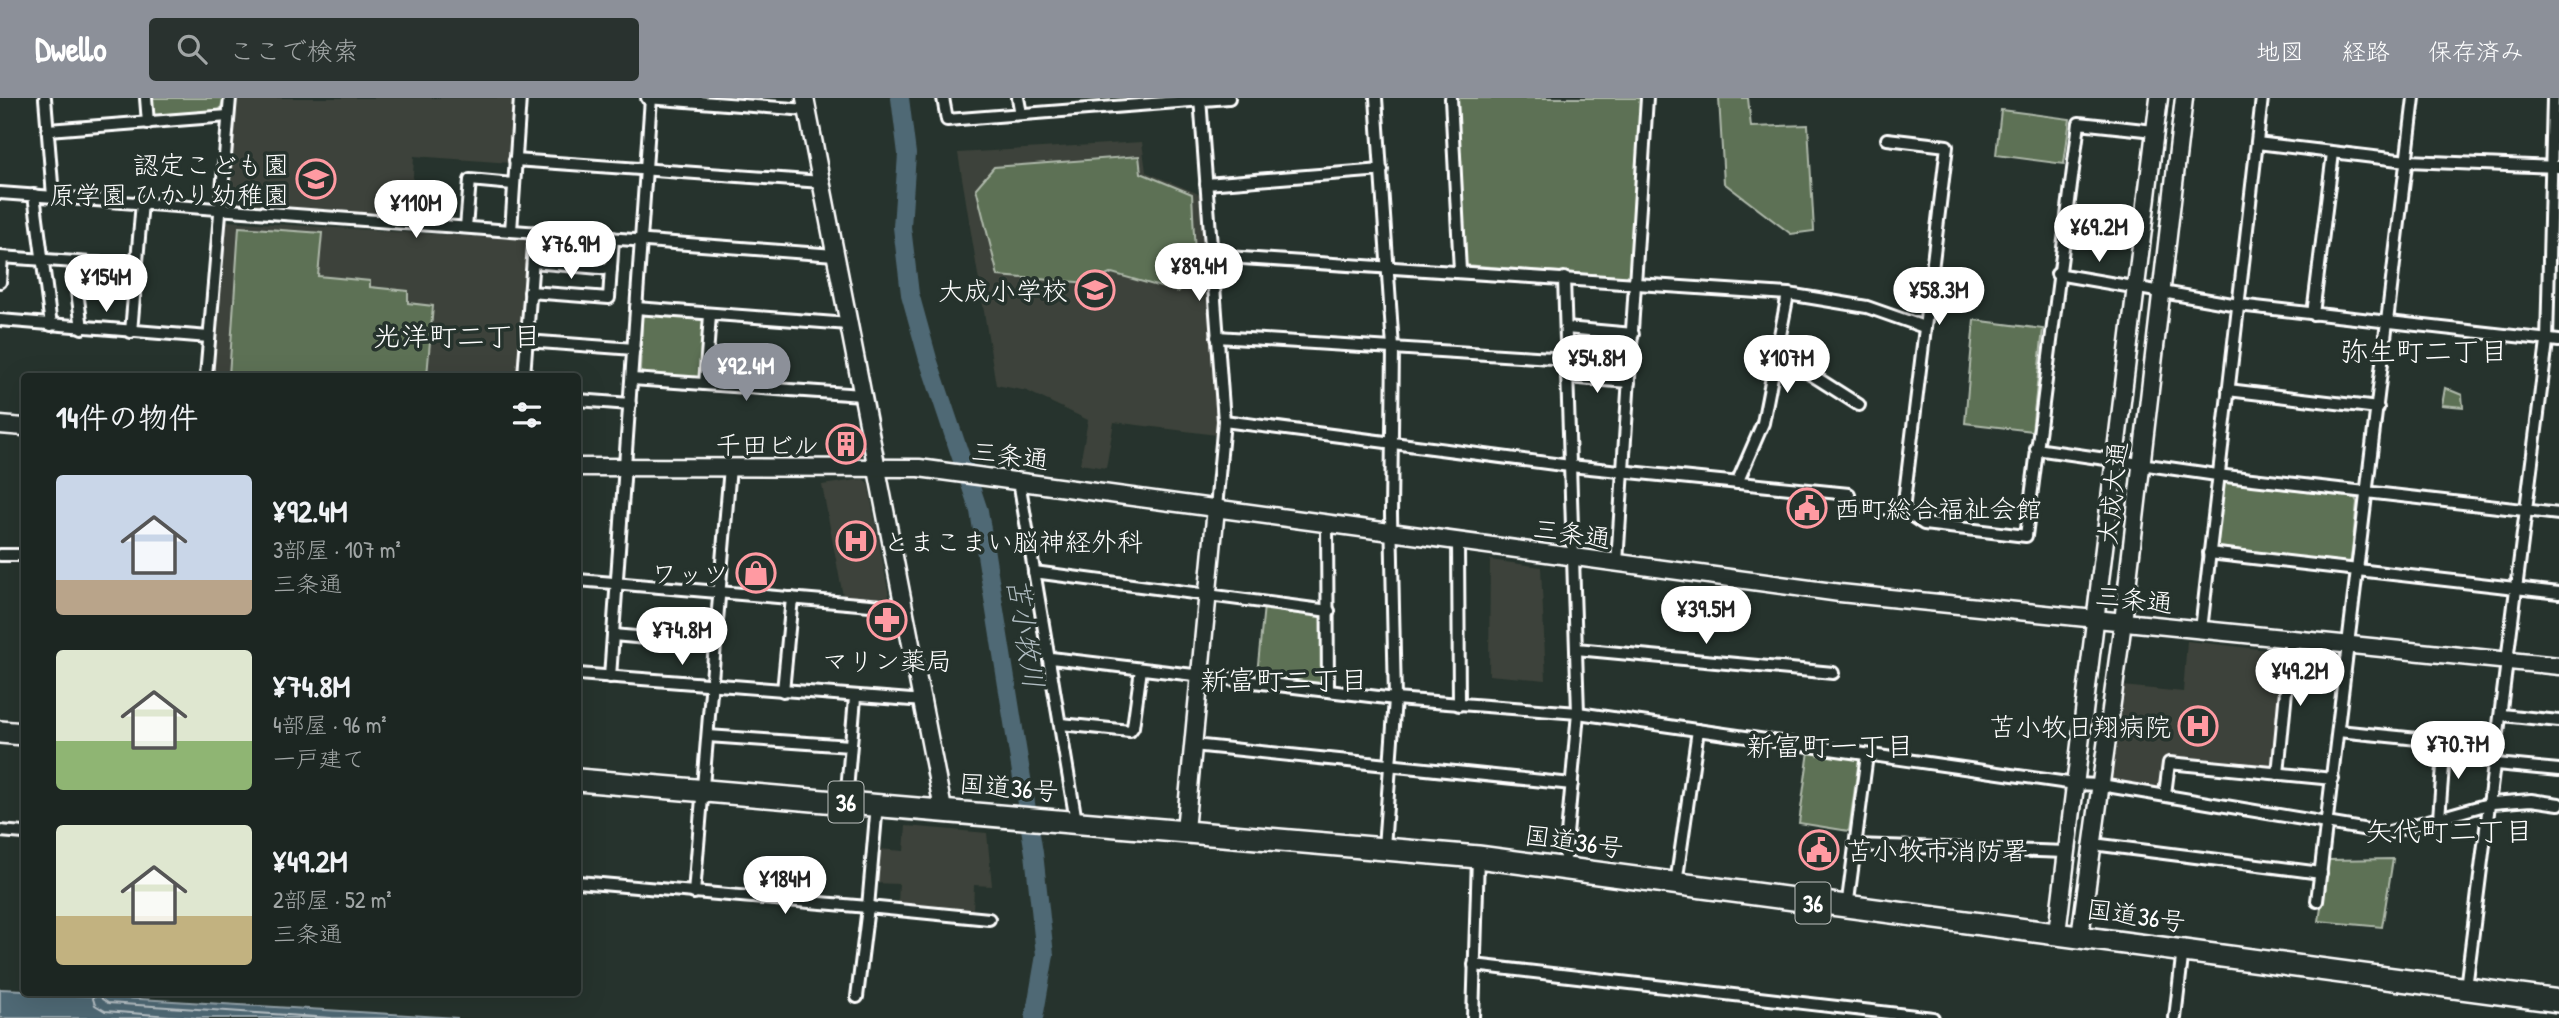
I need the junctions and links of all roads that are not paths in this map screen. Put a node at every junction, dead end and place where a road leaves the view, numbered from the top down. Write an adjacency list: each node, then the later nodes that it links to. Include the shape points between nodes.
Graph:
1 (46, 98): 22 (street)
2 (146, 98): 21 (street)
3 (230, 98): 20 (street)
4 (520, 98): 27 (street)
5 (649, 98): 18 (street); 30 (street)
6 (943, 98): 19 (street, via 947,120)
7 (1018, 98): 19 (street)
8 (1229, 98): 17 (street)
9 (1376, 98): 31 (street)
10 (1451, 98): 54 (street)
11 (1647, 98): 58 (street)
12 (2159, 98): 23 (street, 大成大通)
13 (2184, 98): 62 (street, 大成大通)
14 (2262, 98): 25 (street)
15 (2414, 98): 28 (street)
16 (2553, 98): 29 (street)
17 (1200, 99): 19 (street); 34 (street)
18 (806, 104): 32 (street)
19 (1021, 114)
20 (228, 116): 21 (street); 39 (street)
21 (148, 123): 22 (street)
22 (48, 130): 37 (street)
23 (2154, 131): 55 (street, via 2079,122); 59 (street, 大成大通)
24 (1887, 139): 71 (street, via 1947,146)
25 (2257, 144): 26 (street); 63 (street)
26 (2333, 153): 28 (street); 65 (street)
27 (515, 160): 30 (street); 33 (street)
28 (2407, 161): 29 (street); 68 (street)
29 (2554, 167): 80 (street)
30 (646, 169): 32 (street); 44 (street)
31 (1382, 170): 34 (street); 52 (street)
32 (822, 182): 45 (street)
33 (513, 184): 40 (street, via 470,180); 41 (street)
34 (1206, 184): 46 (street)
35 (0, 192): 36 (street)
36 (34, 195): 37 (street); 48 (street)
37 (53, 196): 38 (street)
38 (142, 202): 39 (street); 51 (street)
39 (220, 208): 40 (street); 76 (street)
40 (466, 228): 41 (street)
41 (511, 231): 42 (street)
42 (535, 232): 43 (street); 50 (street)
43 (613, 238): 44 (street); 53 (street)
44 (641, 240): 45 (street); 64 (street)
45 (835, 255): 69 (street)
46 (1211, 256): 52 (street); 77 (street)
47 (1, 258): 48 (street); 57 (street)
48 (43, 260): 49 (street); 70 (street)
49 (73, 262): 51 (street); 72 (street)
50 (533, 262): 53 (street); 60 (street)
51 (137, 266): 74 (street)
52 (1389, 267): 54 (street); 81 (street)
53 (611, 268): 60 (street, via 609,298)
54 (1460, 271): 56 (street)
55 (2057, 274): 59 (street); 101 (street)
56 (1564, 278): 58 (street); 73 (street)
57 (0, 282)
58 (1636, 282): 61 (street); 75 (street)
59 (2137, 285): 62 (street); 102 (street, 大成大通)
60 (530, 292): 78 (street)
61 (1788, 294): 71 (street, via 1867,306); 83 (street)
62 (2160, 294): 63 (street); 103 (street, 大成大通)
63 (2238, 305): 65 (street); 91 (street)
64 (636, 309): 66 (street); 82 (street)
65 (2313, 314): 68 (street)
66 (710, 315): 69 (street); 90 (street)
67 (0, 320): 70 (street)
68 (2387, 323): 80 (street); 96 (street)
69 (849, 324): 92 (street)
70 (51, 326): 72 (street)
71 (1924, 327): 115 (street)
72 (82, 328): 74 (street)
73 (1566, 328): 75 (street); 84 (street)
74 (131, 332): 76 (street)
75 (1633, 334): 89 (street)
76 (209, 337): 85 (street)
77 (1217, 337): 81 (street); 97 (street)
78 (527, 341): 82 (street); 86 (street)
79 (2559, 341): 80 (street)
80 (2547, 342): 116 (street)
81 (1393, 348): 84 (street); 100 (street)
82 (634, 349): 88 (street)
83 (1779, 354): 95 (street); 112 (street, via 1763,423)
84 (1567, 359): 87 (street)
85 (206, 373)
86 (524, 373)
87 (1567, 377): 89 (street); 108 (street)
88 (632, 379): 90 (street); 94 (street)
89 (1629, 382): 109 (street)
90 (705, 384): 92 (street)
91 (2228, 390): 96 (street); 110 (street)
92 (862, 395): 107 (street)
93 (581, 400): 94 (street)
94 (630, 404): 105 (street)
95 (1859, 405)
96 (2378, 408): 113 (street)
97 (1224, 421): 100 (street); 114 (street)
98 (0, 425): 99 (street)
99 (21, 427)
100 (1392, 443): 108 (street); 119 (street)
101 (2036, 449): 102 (street); 115 (street, via 2026,536 1924,524)
102 (2114, 459): 103 (street); 137 (street, 大成大通)
103 (2139, 463): 110 (street); 138 (street, 大成大通)
104 (581, 467): 105 (street, 三条通)
105 (626, 467): 106 (street, 三条通); 129 (street)
106 (730, 467): 107 (street, 三条通); 131 (street)
107 (877, 467): 111 (street, 三条通); 135 (street)
108 (1570, 467): 109 (street); 124 (street)
109 (1623, 471): 112 (street); 125 (street)
110 (2217, 475): 113 (street); 121 (street)
111 (1019, 481): 114 (street, 三条通); 127 (street)
112 (1737, 482): 115 (street)
113 (2367, 492): 116 (street); 126 (street)
114 (1216, 508): 118 (street, 三条通); 133 (street)
115 (1903, 510)
116 (2527, 511): 117 (street); 130 (street)
117 (2559, 514)
118 (1327, 523): 119 (street, 三条通); 136 (street)
119 (1392, 533): 120 (street, 三条通); 157 (street)
120 (1458, 541): 124 (street, 三条通); 159 (street)
121 (2209, 553): 126 (street); 139 (street)
122 (0, 555): 123 (street)
123 (21, 555)
124 (1573, 558): 125 (street, 三条通); 144 (street)
125 (1617, 563): 137 (street, 三条通, via 1830,592)
126 (2357, 570): 130 (street); 143 (street)
127 (1034, 572): 133 (street); 145 (street)
128 (581, 580): 129 (street)
129 (617, 584): 131 (street); 140 (street)
130 (2517, 589): 132 (street); 146 (street)
131 (719, 592): 134 (street); 142 (street)
132 (2559, 593)
133 (1208, 594): 136 (street); 151 (street)
134 (792, 598): 135 (street); 154 (street)
135 (905, 608): 158 (street)
136 (1329, 611): 155 (street)
137 (2095, 619): 138 (street, 三条通); 181 (street, 大成大通)
138 (2123, 622): 139 (street, 三条通); 182 (street, 大成大通)
139 (2201, 630): 141 (street, 三条通)
140 (612, 635): 142 (street); 152 (street)
141 (2291, 639): 143 (street, 三条通); 177 (street)
142 (714, 644): 153 (street)
143 (2349, 645): 146 (street, 三条通); 165 (street)
144 (1576, 649): 149 (street); 160 (street)
145 (1051, 658): 148 (street); 163 (street)
146 (2508, 661): 147 (street, 三条通); 161 (street)
147 (2559, 666)
148 (1141, 669): 151 (street); 163 (street, via 1130,732)
149 (1833, 673)
150 (581, 674): 152 (street)
151 (1200, 676): 155 (street); 170 (street)
152 (610, 677): 153 (street)
153 (711, 685): 154 (street); 168 (street)
154 (783, 691): 156 (street)
155 (1328, 691): 157 (street)
156 (855, 698): 158 (street); 171 (street)
157 (1395, 699): 159 (street); 175 (street)
158 (924, 701): 189 (street)
159 (1459, 705): 160 (street)
160 (1578, 713): 164 (street); 180 (street)
161 (2502, 715): 162 (street); 172 (street)
162 (2559, 721)
163 (1061, 724): 191 (street)
164 (1698, 730): 173 (street); 204 (street)
165 (2338, 731): 169 (street); 178 (street)
166 (0, 732): 167 (highway)
167 (21, 734)
168 (708, 736): 171 (street); 183 (street)
169 (2445, 741): 172 (street); 190 (street)
170 (1193, 745): 175 (street); 193 (street)
171 (850, 746): 185 (street)
172 (2498, 747): 174 (street)
173 (1867, 755): 181 (street); 197 (street)
174 (2496, 764): 176 (street); 186 (street)
175 (1390, 765): 180 (street); 198 (street)
176 (2559, 770)
177 (2278, 774): 178 (street); 184 (street, via 2169,763)
178 (2333, 779): 192 (street)
179 (581, 780): 183 (highway, 国道36号 / 36)
180 (1572, 784): 201 (street)
181 (2075, 784): 182 (street); 199 (street, 大成大通)
182 (2102, 785): 184 (street); 196 (street, 大成大通)
183 (703, 790): 185 (highway, 国道36号 / 36); 205 (street)
184 (2165, 794): 192 (street)
185 (846, 802): 187 (highway, 国道36号 / 36)
186 (2492, 803): 188 (street, via 2531,800); 190 (street); 214 (street)
187 (877, 804): 189 (highway, 国道36号 / 36); 207 (street)
188 (2559, 804)
189 (943, 809): 191 (highway, 国道36号 / 36)
190 (2439, 818): 192 (street, via 2386,833)
191 (1070, 820): 193 (highway, 国道36号 / 36)
192 (2328, 822): 202 (street)
193 (1185, 830): 198 (highway, 国道36号 / 36)
194 (0, 831): 195 (street)
195 (21, 833)
196 (2093, 844): 202 (street); 211 (street, 大成大通)
197 (1855, 845): 199 (street); 208 (street)
198 (1384, 847): 200 (highway, 国道36号 / 36)
199 (2067, 852): 210 (street, 大成大通)
200 (1478, 857): 201 (highway, 国道36号 / 36); 213 (street)
201 (1564, 868): 204 (highway, 国道36号 / 36)
202 (2320, 873): 206 (street)
203 (581, 882): 205 (street)
204 (1676, 884): 208 (highway, 国道36号 / 36)
205 (694, 892): 207 (street)
206 (2317, 901)
207 (867, 907): 209 (street); 215 (street)
208 (1847, 908): 210 (highway, 国道36号 / 36)
209 (989, 919)
210 (2057, 933): 211 (highway, 国道36号 / 36)
211 (2080, 936): 212 (highway, 国道36号 / 36)
212 (2183, 949): 214 (highway, 国道36号 / 36); 219 (street)
213 (1474, 965): 217 (street); 218 (street)
214 (2466, 988): 216 (highway, 国道36号 / 36)
215 (857, 997)
216 (2559, 1001)
217 (1473, 1018)
218 (1933, 1018)
219 (2175, 1018)

